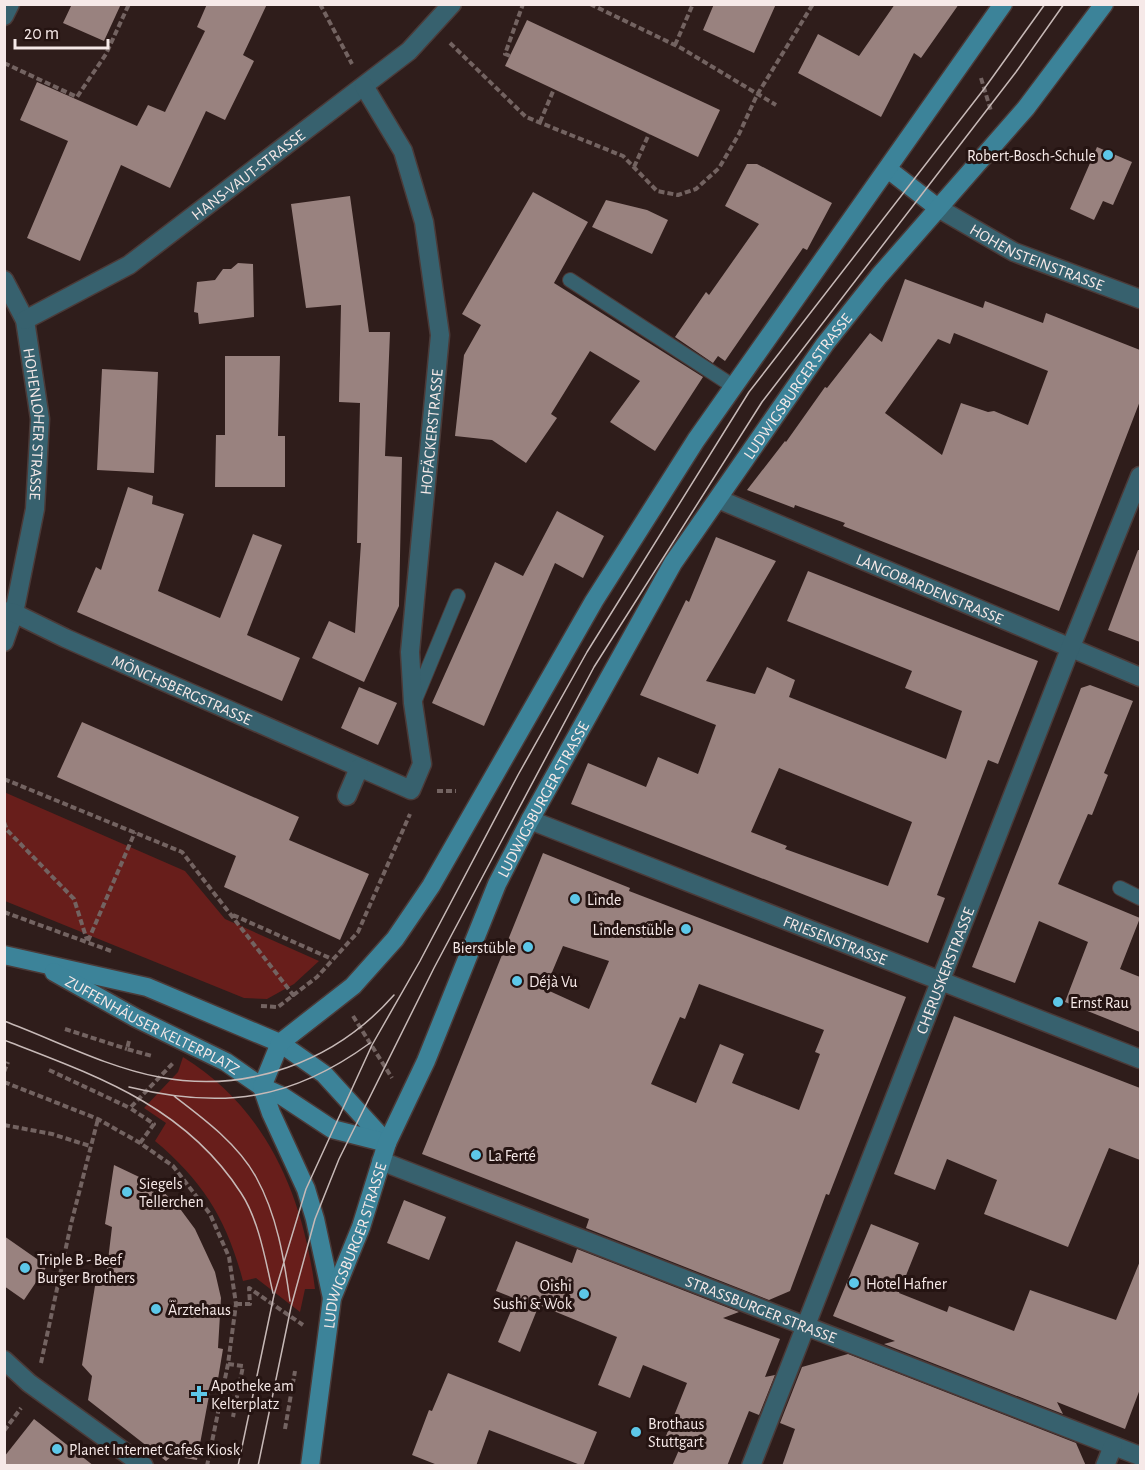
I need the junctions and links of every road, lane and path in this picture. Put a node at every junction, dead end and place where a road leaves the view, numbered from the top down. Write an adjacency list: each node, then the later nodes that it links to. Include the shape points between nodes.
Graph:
1 (10, 4): 11 (street)
2 (129, 4): 15 (path, via 106,54 77,97)
3 (320, 4): 17 (path)
4 (452, 4): 12 (street, HANS-VAUT-STRASSE)
5 (523, 4): 14 (path, via 505,54)
6 (590, 4): 13 (path)
7 (693, 4): 13 (path)
8 (813, 4): 19 (path)
9 (1004, 4): 25 (main road)
10 (1104, 4): 26 (main road, LUDWIGSBURGER STRASSE, via 1026,108)
11 (4, 16)
12 (433, 25): 17 (street, HANS-VAUT-STRASSE, via 409,51); 22 (path, via 526,117)
13 (675, 45): 19 (path)
14 (510, 56)
15 (4, 63)
16 (980, 74): 21 (path)
17 (364, 86): 30 (street, HANS-VAUT-STRASSE, via 129,264); 39 (street, HOFÄCKERSTRASSE, via 403,151 424,222 440,336 410,651)
18 (554, 89): 22 (path)
19 (757, 95): 20 (path); 24 (path, via 719,168 696,189 678,195 657,191)
20 (776, 105)
21 (994, 120)
22 (540, 122): 24 (path, via 615,152)
23 (649, 134): 24 (path)
24 (634, 167)
25 (889, 170): 26 (main road); 31 (main road)
26 (938, 208): 29 (street, HOHENSTEINSTRASSE, via 1014,252); 33 (main road, LUDWIGSBURGER STRASSE, via 825,344)
27 (4, 280): 30 (street, HOHENLOHER STRASSE)
28 (570, 280): 31 (lane)
29 (1140, 299)
30 (26, 320): 35 (street, HOHENLOHER STRASSE, via 40,419 35,509)
31 (733, 386): 41 (main road, via 594,601)
32 (1140, 476): 37 (street, CHERUSKERSTRASSE)
33 (718, 499): 37 (street, LANGOBARDENSTRASSE); 45 (main road, LUDWIGSBURGER STRASSE, via 673,563)
34 (458, 596): 39 (lane)
35 (10, 612): 36 (street, HOHENLOHER STRASSE); 40 (street, MÖNCHSBERGSTRASSE)
36 (4, 642)
37 (1070, 650): 38 (street, LANGOBARDENSTRASSE); 57 (street, CHERUSKERSTRASSE)
38 (1140, 677)
39 (413, 703): 43 (street, HOFÄCKERSTRASSE, via 422,764)
40 (359, 768): 43 (street, MÖNCHSBERGSTRASSE); 44 (street)
41 (493, 774): 43 (path, via 460,791); 59 (main road, via 431,886 379,960)
42 (4, 779): 47 (path)
43 (411, 790): 55 (path, via 410,816 358,932)
44 (347, 796)
45 (530, 820): 57 (street, FRIESENSTRASSE); 78 (main road, LUDWIGSBURGER STRASSE, via 497,884 426,1061)
46 (4, 822): 52 (path, via 7,830 74,898)
47 (135, 832): 51 (path, via 182,852); 52 (path)
48 (1120, 888): 49 (lane)
49 (1140, 898)
50 (4, 912): 52 (path)
51 (232, 915): 55 (path); 58 (path)
52 (88, 941): 53 (path)
53 (120, 955)
54 (4, 956): 56 (main road, ZUFFENHÄUSER KELTERPLATZ)
55 (332, 959): 58 (path, via 317,977)
56 (42, 965): 60 (main road, ZUFFENHÄUSER KELTERPLATZ); 63 (main road, ZUFFENHÄUSER KELTERPLATZ, via 147,987)
57 (941, 980): 67 (street, FRIESENSTRASSE); 84 (street, CHERUSKERSTRASSE)
58 (293, 995): 59 (path)
59 (317, 1016): 63 (main road)
60 (136, 1018): 64 (path); 73 (main road, ZUFFENHÄUSER KELTERPLATZ, via 197,1046)
61 (345, 1021): 71 (path, via 353,1015 394,1081)
62 (65, 1029): 64 (path)
63 (280, 1043): 73 (main road); 78 (main road, ZUFFENHÄUSER KELTERPLATZ, via 324,1074)
64 (127, 1049): 65 (path)
65 (155, 1057)
66 (165, 1059): 74 (path, via 174,1062)
67 (1140, 1059)
68 (8, 1062): 70 (path)
69 (49, 1070): 74 (path)
70 (4, 1072)
71 (399, 1072)
72 (4, 1082): 75 (path)
73 (262, 1088): 78 (main road, ZUFFENHÄUSER KELTERPLATZ, via 282,1096 332,1129); 81 (main road, via 306,1189)
74 (130, 1108): 77 (path, via 154,1124)
75 (98, 1119): 77 (path); 79 (path)
76 (4, 1125): 79 (path)
77 (140, 1143): 82 (path, via 173,1166 210,1214 229,1257)
78 (387, 1143): 80 (main road, LUDWIGSBURGER STRASSE)
79 (90, 1146): 88 (path, via 44,1359)
80 (381, 1161): 81 (main road, LUDWIGSBURGER STRASSE, via 361,1227); 84 (street, STRASSBURGER STRASSE)
81 (332, 1298): 95 (main road, LUDWIGSBURGER STRASSE)
82 (236, 1304): 83 (path, via 250,1304 249,1288 303,1326); 87 (path)
83 (305, 1317)
84 (807, 1325): 91 (street, STRASSBURGER STRASSE); 96 (street, CHERUSKERSTRASSE)
85 (4, 1360): 88 (street)
86 (297, 1360): 90 (path)
87 (228, 1364): 89 (path, via 243,1366); 94 (path)
88 (29, 1383): 93 (street)
89 (233, 1417)
90 (285, 1429)
91 (1113, 1446): 92 (street, STRASSBURGER STRASSE); 97 (street)
92 (1140, 1456)
93 (144, 1466)
94 (207, 1466)
95 (310, 1466)
96 (751, 1466)
97 (1105, 1466)

